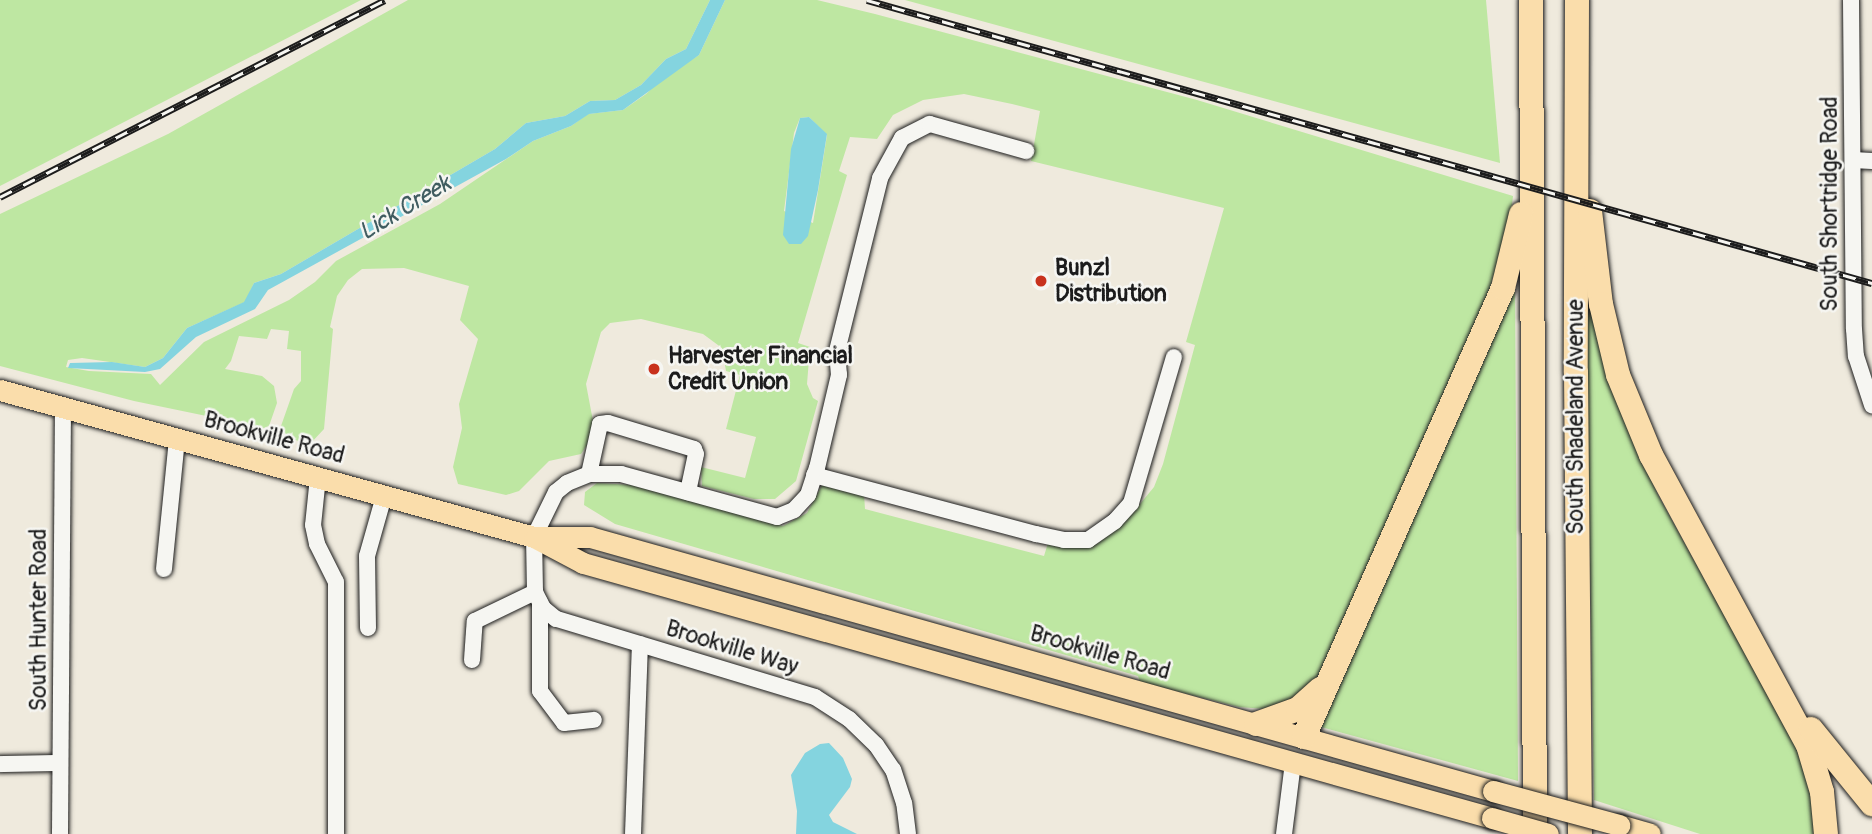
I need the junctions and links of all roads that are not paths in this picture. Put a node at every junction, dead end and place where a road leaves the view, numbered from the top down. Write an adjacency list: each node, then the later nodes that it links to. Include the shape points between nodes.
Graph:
1 (1531, 0): 5 (highway, South Shadeland Avenue)
2 (1577, 0): 4 (highway, South Shadeland Avenue)
3 (1851, 0): 7 (street, South Shortridge Road)
4 (1577, 89): 26 (highway, via 1597,277 1618,375 1651,455); 41 (highway, South Shadeland Avenue)
5 (1532, 106): 25 (highway, via 1520,224 1503,288); 39 (highway, South Shadeland Avenue)
6 (1026, 150): 15 (street, via 930,124 902,138 880,178 837,351 839,375)
7 (1853, 160): 8 (street); 11 (street, South Shortridge Road, via 1855,342)
8 (1872, 161)
9 (1174, 357): 15 (street, via 1131,503 1115,522 1088,540 1036,534)
10 (0, 390): 12 (main road, Brookville Road)
11 (1872, 405)
12 (63, 406): 13 (main road, Brookville Road); 30 (street, South Hunter Road)
13 (177, 439): 16 (main road, Brookville Road); 20 (street)
14 (589, 474): 17 (street, via 621,474); 17 (street, via 600,424 608,423 688,444 696,454); 19 (street, via 556,492)
15 (814, 475): 17 (street, via 808,495 794,510 777,517)
16 (318, 477): 18 (main road, Brookville Road); 35 (street, via 313,526 336,582)
17 (688, 492)
18 (384, 496): 19 (main road, Brookville Road); 22 (street, via 366,556)
19 (534, 537): 21 (street); 28 (main road, Brookville Road, via 590,537); 31 (main road, Brookville Road, via 583,563)
20 (164, 569)
21 (537, 598): 23 (street, Brookville Way, via 562,621); 24 (street, via 475,621); 27 (street, via 540,691 564,723)
22 (368, 628)
23 (640, 644): 36 (street); 37 (street, Brookville Way, via 815,696 849,719 894,770)
24 (472, 660)
25 (1328, 680): 28 (highway, via 1298,709); 29 (highway)
26 (1774, 680): 33 (highway); 43 (highway, via 1814,762)
27 (594, 720)
28 (1256, 724): 29 (main road, Brookville Road)
29 (1304, 737): 31 (main road); 42 (main road, Brookville Road, bridge)
30 (60, 763): 32 (street); 34 (street, South Hunter Road)
31 (1293, 763): 38 (street); 40 (main road, Brookville Road, bridge)
32 (0, 764)
33 (1872, 804)
34 (60, 834)
35 (336, 834)
36 (633, 834)
37 (908, 834)
38 (1284, 834)
39 (1535, 834)
40 (1548, 834)
41 (1580, 834)
42 (1650, 834)
43 (1826, 834)

